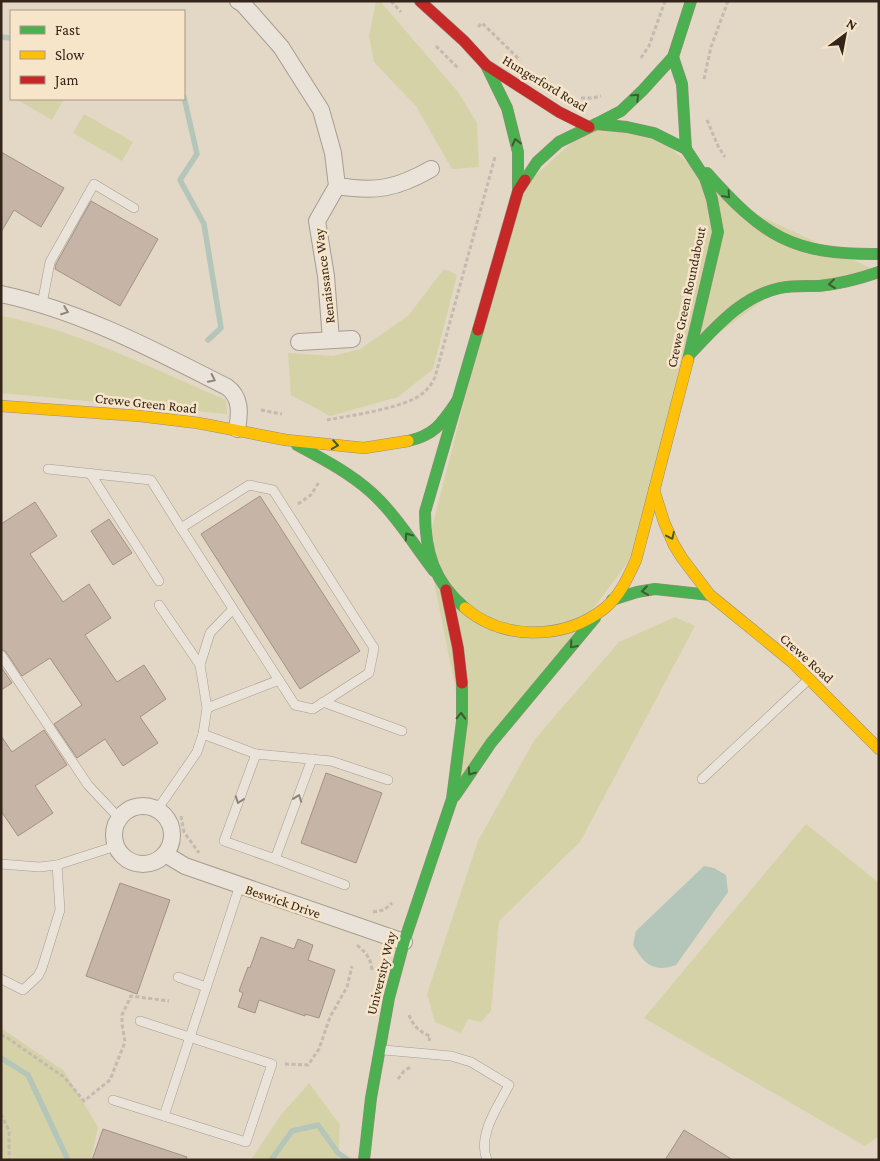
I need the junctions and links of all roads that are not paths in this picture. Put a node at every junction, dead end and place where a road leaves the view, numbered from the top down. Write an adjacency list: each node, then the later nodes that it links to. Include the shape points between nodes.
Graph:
1 (420, 1): 5 (main road, Hungerford Road)
2 (691, 1): 4 (main road)
3 (242, 2): 10 (street, via 281,48 321,110 333,153)
4 (673, 57): 6 (main road, one-way to 4, via 621,111); 7 (main road, via 682,84)
5 (486, 65): 6 (main road, Hungerford Road, via 558,112); 11 (main road, Hungerford Road, one-way to 5, via 518,152 507,108)
6 (592, 125): 7 (main road, Crewe Green Roundabout, via 654,133); 11 (main road, via 559,142 537,162)
7 (686, 149): 8 (main road, Crewe Green Roundabout)
8 (694, 159): 13 (main road, one-way to 13, via 734,203 765,229 819,251); 20 (main road, Crewe Green Roundabout, via 712,199 718,232)
9 (431, 169): 10 (street, via 416,178 382,189)
10 (337, 186): 18 (street, Renaissance Way, via 317,221 326,276)
11 (518, 191): 21 (main road)
12 (134, 208): 16 (lane, via 94,184 50,262)
13 (879, 254)
14 (879, 272): 20 (main road, one-way to 20, via 856,281 764,292 726,316)
15 (1, 294): 16 (street)
16 (42, 304): 23 (street, one-way to 23, via 96,324 234,391 240,407)
17 (352, 339): 18 (street)
18 (331, 340): 19 (street)
19 (299, 342)
20 (690, 354): 27 (main road, Crewe Green Roundabout)
21 (457, 400): 24 (main road, Crewe Green Road, one-way to 21, via 364,448 409,441 424,437 440,426); 29 (main road, via 426,512 427,547)
22 (1, 406): 23 (main road, Crewe Green Road, via 140,416)
23 (237, 429): 24 (main road, Crewe Green Road)
24 (286, 440): 29 (main road, Crewe Green Road, one-way to 24, via 372,493 342,471)
25 (48, 469): 26 (lane)
26 (90, 474): 28 (lane, via 151,480); 30 (lane)
27 (654, 490): 32 (main road, Crewe Road, one-way to 32, via 678,552); 33 (main road, Crewe Green Roundabout, via 636,560)
28 (181, 528): 35 (lane); 40 (lane, via 249,485 273,490 374,648 369,673)
29 (437, 576): 31 (main road)
30 (159, 581)
31 (446, 590): 33 (main road, via 456,602 487,624 524,633 568,627); 49 (main road, University Way, one-way to 31, via 462,721 462,687)
32 (710, 595): 33 (main road, one-way to 33, via 655,589 637,592); 38 (main road, Crewe Road)
33 (608, 604): 49 (main road, University Way, one-way to 49, via 491,743)
34 (159, 605): 37 (lane)
35 (233, 609): 37 (lane, via 210,633); 39 (lane)
36 (1, 654): 51 (lane, via 88,785)
37 (200, 665): 41 (lane)
38 (810, 678): 44 (main road, Crewe Road); 47 (lane)
39 (279, 680): 40 (lane, via 295,705 313,709); 41 (lane)
40 (323, 702): 42 (lane)
41 (207, 708): 43 (lane)
42 (402, 731)
43 (203, 734): 45 (lane); 50 (lane, via 193,758)
44 (879, 748)
45 (256, 754): 46 (lane); 54 (lane, one-way to 54, via 224,841)
46 (312, 759): 48 (lane, via 330,761); 54 (lane, one-way to 46)
47 (702, 779)
48 (388, 780)
49 (452, 799): 59 (main road, University Way)
50 (157, 810): 51 (street, via 139,806); 53 (street, via 166,818 172,833)
51 (120, 818): 52 (street, via 114,830)
52 (116, 846): 53 (street, via 127,860 140,864 156,861); 56 (lane)
53 (165, 854): 57 (street, Beswick Drive, via 185,866)
54 (275, 859): 58 (lane)
55 (1, 864): 56 (lane)
56 (57, 865): 61 (lane, via 60,910 42,968 23,990)
57 (240, 885): 59 (street, Beswick Drive); 62 (lane)
58 (345, 885)
59 (404, 942): 65 (main road, University Way)
60 (178, 977): 62 (lane)
61 (1, 979)
62 (206, 987): 64 (lane)
63 (140, 1021): 64 (lane)
64 (191, 1037): 67 (lane); 67 (lane, via 272,1064 246,1142)
65 (378, 1050): 68 (main road, University Way); 69 (lane, via 451,1056 471,1062 509,1085 486,1130 484,1152)
66 (114, 1100): 67 (lane)
67 (164, 1116)
68 (364, 1160)
69 (487, 1160)

